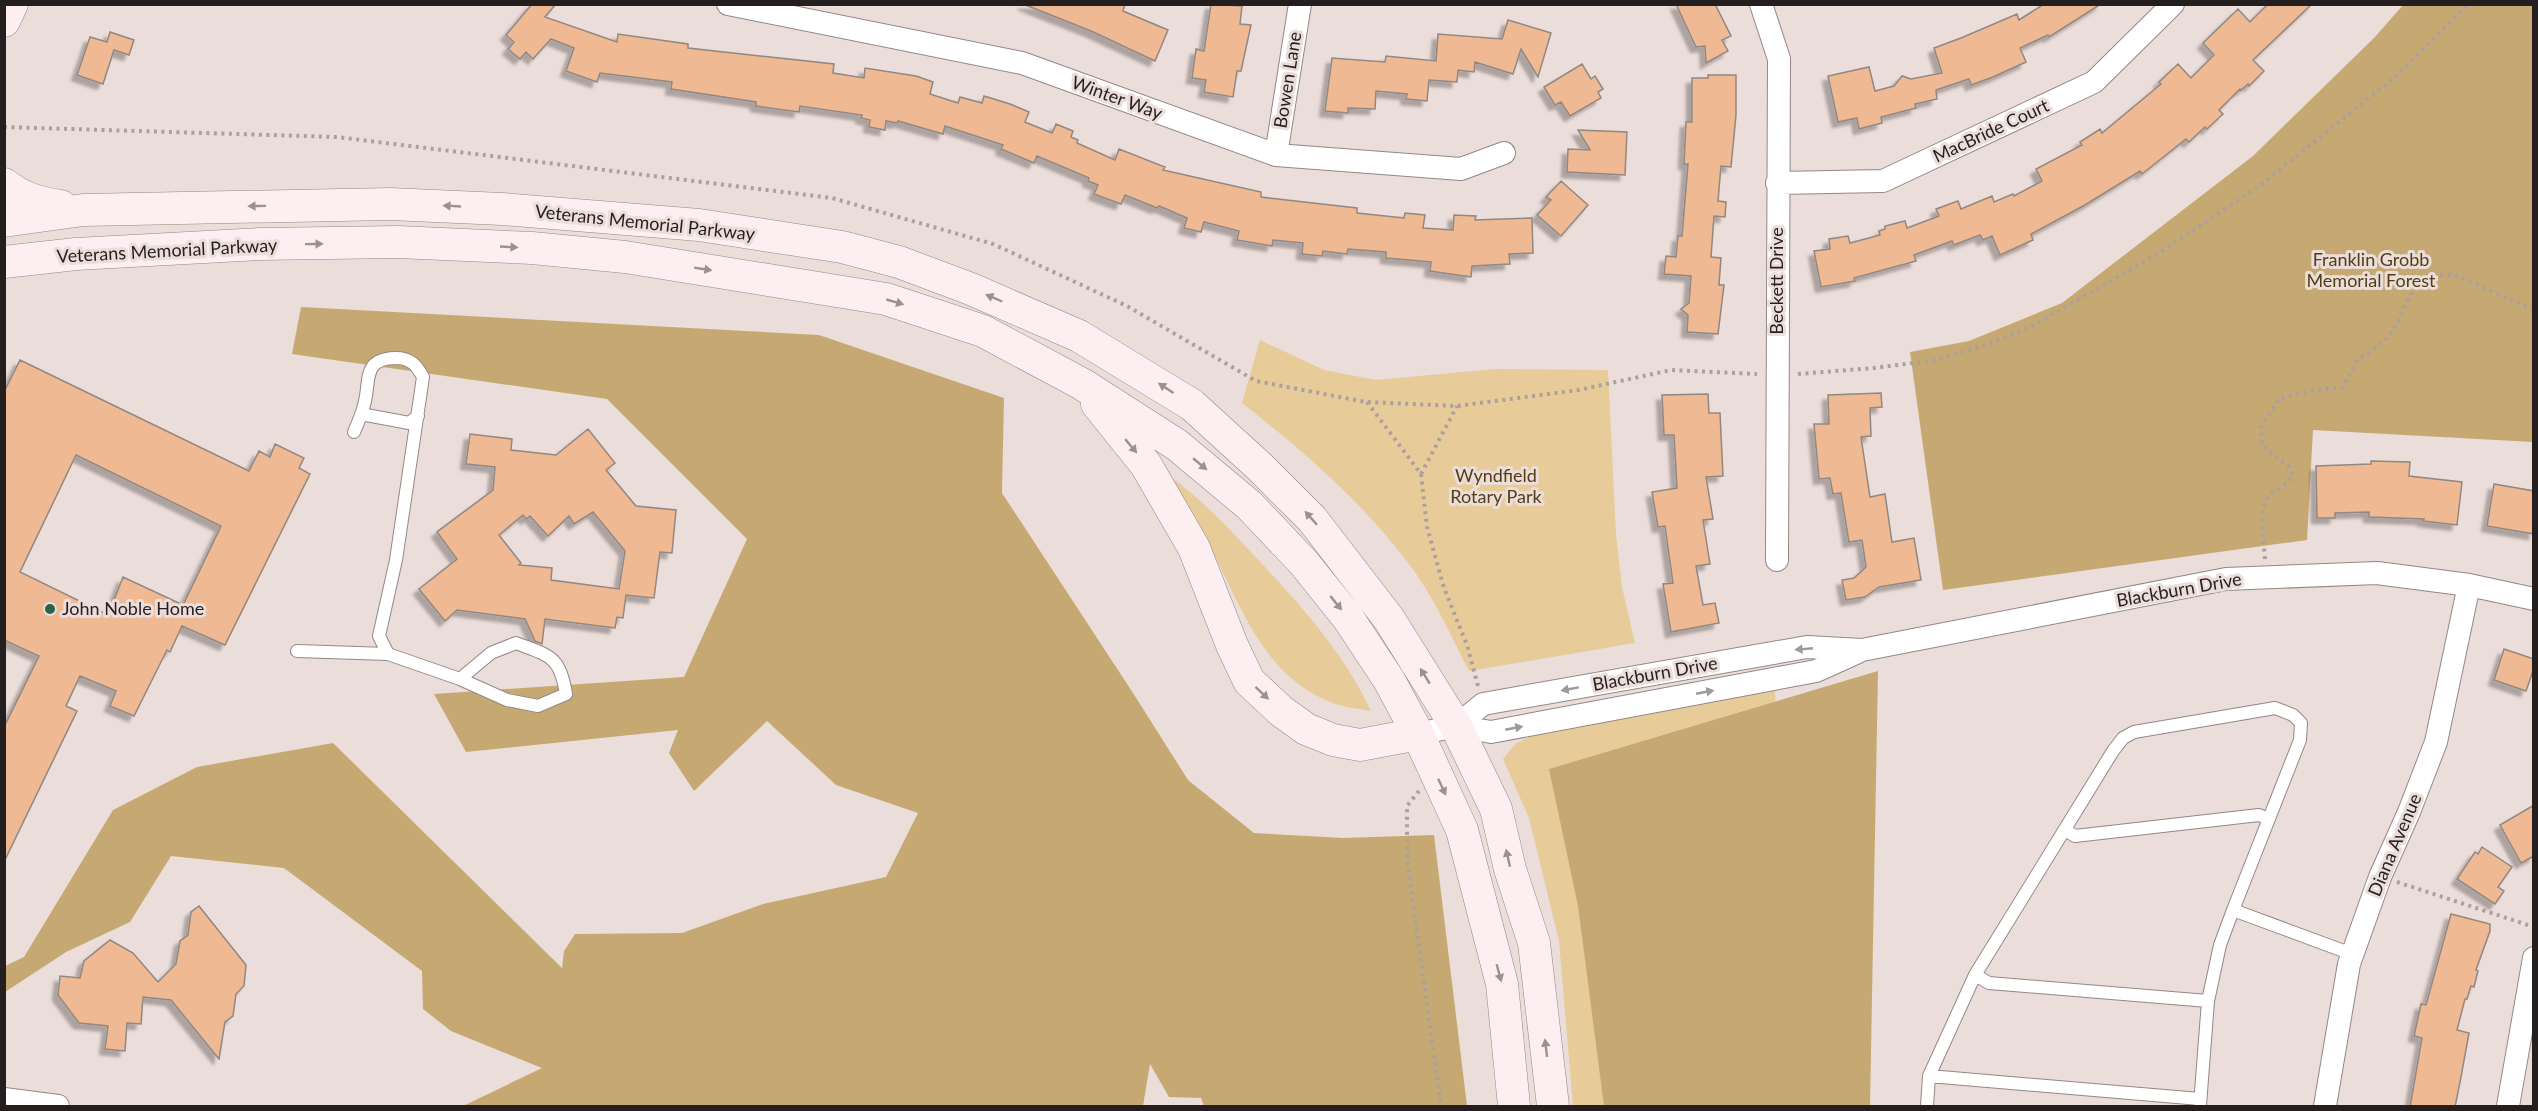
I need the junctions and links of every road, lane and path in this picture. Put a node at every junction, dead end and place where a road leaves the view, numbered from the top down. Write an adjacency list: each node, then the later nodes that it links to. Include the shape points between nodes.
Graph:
1 (12, 4): 7 (main road)
2 (728, 4): 9 (street, Winter Way, via 1022,63)
3 (1300, 4): 9 (street, Bowen Lane)
4 (1761, 4): 10 (street, Beckett Drive, via 1779,59)
5 (2173, 4): 10 (street, MacBride Court, via 2094,82 1883,182)
6 (2468, 4): 16 (path, via 2394,78 2259,186 2159,253 2036,324 1937,360)
7 (4, 21)
8 (1504, 153): 9 (street, Winter Way, via 1461,169)
9 (1276, 155)
10 (1777, 183): 16 (street, Beckett Drive)
11 (4, 184): 12 (main road, via 40,203)
12 (83, 210): 13 (main road, Veterans Memorial Parkway); 32 (main road, Veterans Memorial Parkway, one-way to 12, via 1389,619 1312,519 1192,405 1078,336 961,285 899,262 842,248 699,225 390,204)
13 (4, 221)
14 (4, 262): 17 (main road, Veterans Memorial Parkway, one-way to 17, via 260,244 398,242 625,257 886,299 983,331)
15 (2534, 310): 24 (path, via 2455,275 2432,275 2413,290 2384,342 2357,360 2343,387 2280,398 2261,427 2262,445 2289,467 2293,476 2268,498 2263,512)
16 (1777, 375): 18 (path, via 1671,370 1579,390); 23 (street, Beckett Drive)
17 (1082, 384): 33 (main road, Veterans Memorial Parkway, one-way to 33, via 1177,445 1249,505 1304,563 1348,618); 33 (main road, one-way to 33, via 1146,465 1194,548 1249,681 1306,729 1333,740 1360,745)
18 (1457, 406): 22 (path); 22 (path, via 1366,402)
19 (361, 414): 20 (lane, via 409,423); 20 (lane, via 373,365 384,358 402,358 416,363 423,377); 21 (lane)
20 (418, 416): 29 (lane, via 396,560 379,636)
21 (354, 432)
22 (1421, 474): 31 (path, via 1427,527)
23 (1777, 560)
24 (2265, 577): 25 (street, Blackburn Drive, via 2377,573); 27 (street, Blackburn Drive, via 2226,579)
25 (2469, 585): 26 (street, Blackburn Drive); 37 (street, Diana Avenue, via 2436,742)
26 (2534, 599)
27 (1862, 650): 31 (street, Blackburn Drive, one-way to 31, via 1807,647); 32 (street, Blackburn Drive, one-way to 27, via 1491,732 1537,724 1816,671)
28 (297, 651): 29 (lane)
29 (388, 654): 30 (lane)
30 (460, 679): 30 (lane, via 507,700 538,706 566,694 563,672 549,656 516,643 491,653)
31 (1483, 704): 32 (street, Blackburn Drive)
32 (1456, 726): 33 (street, Blackburn Drive); 50 (main road, Veterans Memorial Parkway, one-way to 32, via 1534,943 1510,869 1496,808)
33 (1419, 734): 34 (main road, Veterans Memorial Parkway)
34 (1435, 772): 48 (path, via 1407,806 1407,859); 49 (main road, Veterans Memorial Parkway, one-way to 49, via 1462,830 1502,984)
35 (2269, 819): 36 (lane, via 2259,815 2075,836); 36 (lane, via 2300,740 2301,723 2276,708 2134,732 2123,738); 38 (lane)
36 (2065, 830): 42 (lane)
37 (2380, 877): 39 (path); 40 (street, Diana Avenue)
38 (2233, 910): 40 (lane); 43 (lane, via 2220,945)
39 (2534, 927)
40 (2352, 954): 52 (street, Diana Avenue)
41 (2534, 958): 53 (street)
42 (1975, 975): 43 (lane, via 1989,983); 44 (lane)
43 (2208, 1001): 46 (lane)
44 (1929, 1076): 46 (lane); 51 (lane)
45 (4, 1100): 47 (street)
46 (2200, 1103)
47 (58, 1107)
48 (1441, 1107)
49 (1514, 1107)
50 (1553, 1107)
51 (1927, 1107)
52 (2325, 1107)
53 (2508, 1107)

